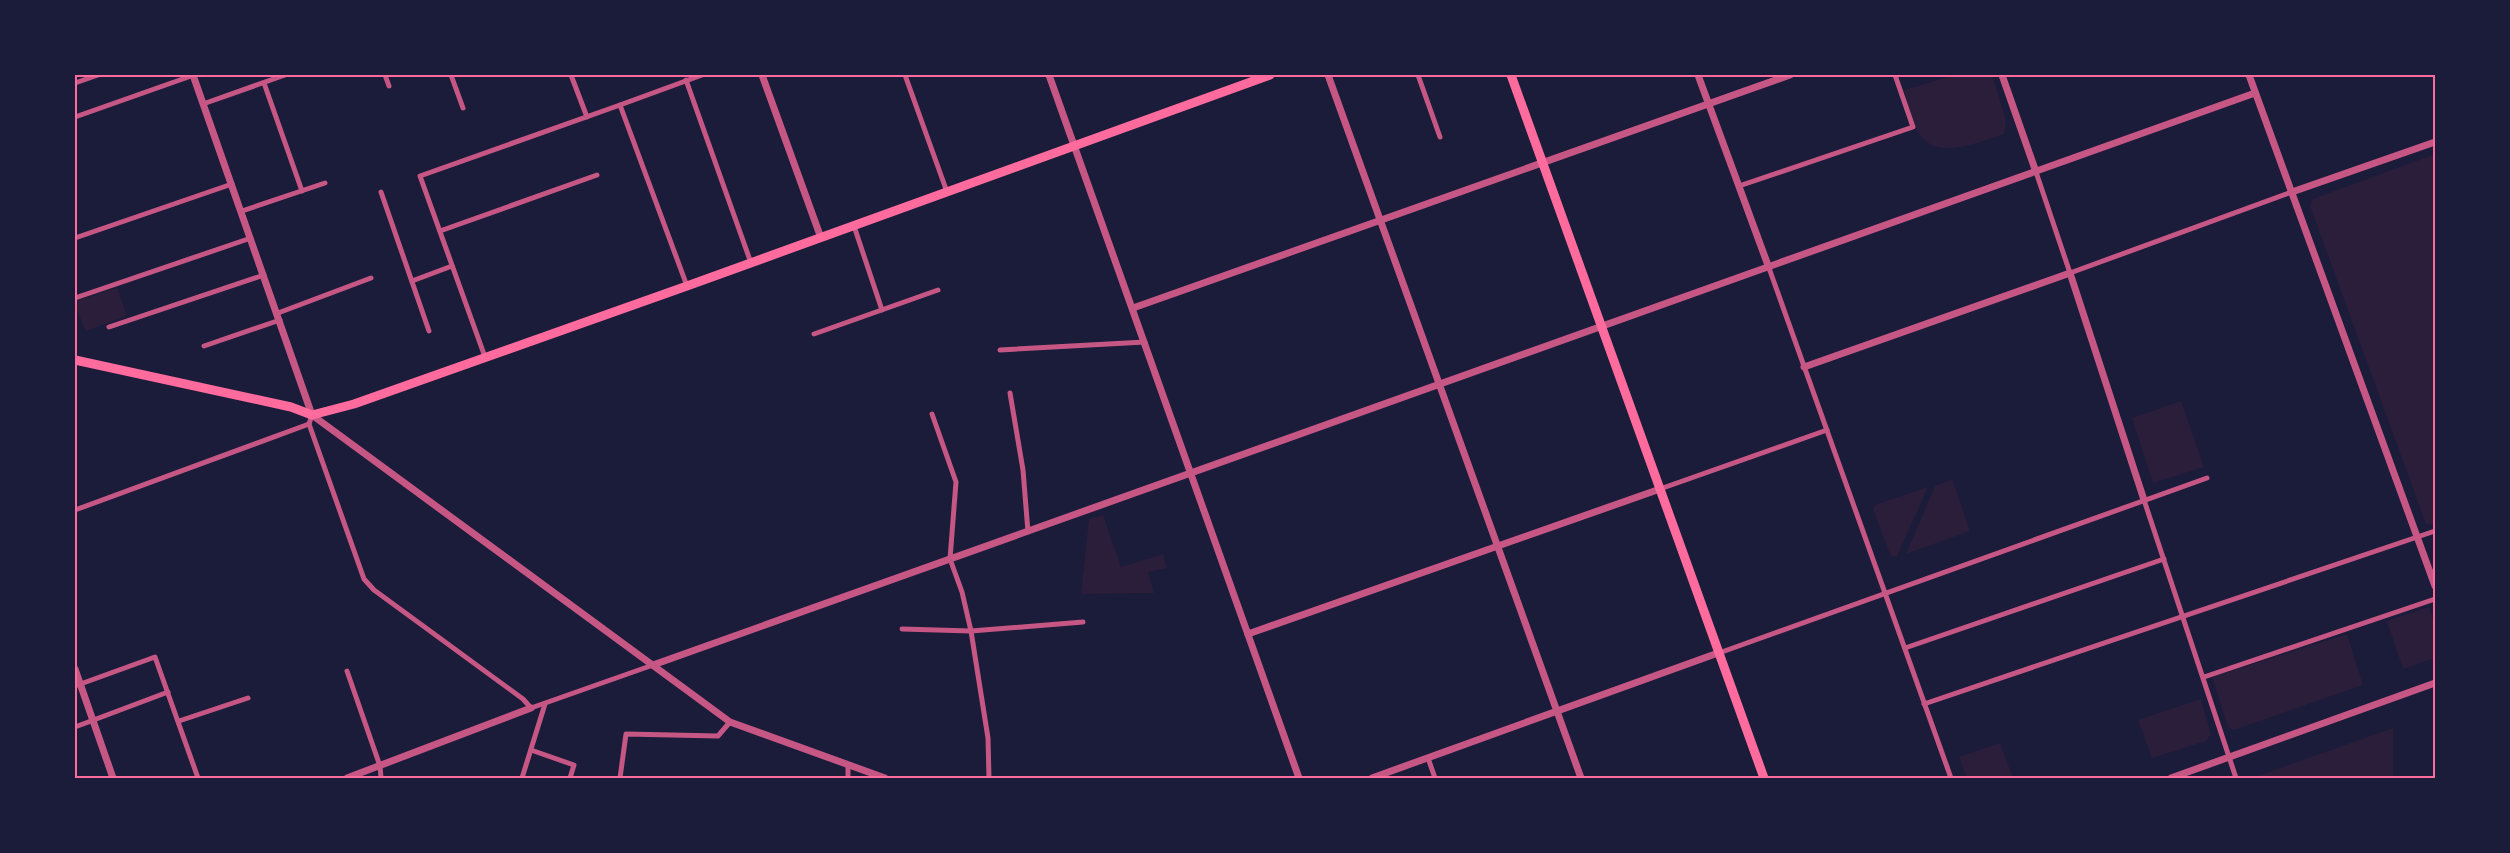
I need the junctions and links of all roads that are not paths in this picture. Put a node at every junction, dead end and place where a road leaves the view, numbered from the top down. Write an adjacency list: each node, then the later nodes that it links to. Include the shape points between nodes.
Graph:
1 (98, 75): 21 (street)
2 (193, 75): 26 (street); 29 (street)
3 (285, 75): 22 (street)
4 (385, 75): 23 (street)
5 (451, 75): 28 (street)
6 (571, 75): 30 (street)
7 (702, 75): 20 (street)
8 (762, 75): 50 (street)
9 (905, 75): 43 (street)
10 (1049, 75): 33 (street)
11 (1270, 75): 33 (highway)
12 (1328, 75): 45 (street)
13 (1418, 75): 31 (street)
14 (1511, 75): 34 (highway)
15 (1698, 75): 25 (street)
16 (1790, 75): 25 (street)
17 (1895, 75): 39 (street, via 1913,127)
18 (2002, 75): 35 (street)
19 (2250, 75): 24 (street)
20 (689, 78): 27 (street); 51 (street)
21 (75, 83)
22 (264, 83): 26 (street); 40 (street)
23 (389, 86)
24 (2255, 93): 35 (street); 42 (street)
25 (1708, 103): 34 (street); 39 (street)
26 (203, 104): 38 (street)
27 (620, 105): 30 (street); 58 (street)
28 (463, 108)
29 (75, 117)
30 (586, 118): 47 (street, via 420,176)
31 (1440, 137)
32 (2435, 142): 42 (street)
33 (1074, 146): 43 (highway); 61 (street)
34 (1543, 161): 45 (street); 64 (highway)
35 (2036, 172): 53 (street); 54 (street)
36 (597, 175): 47 (street)
37 (325, 183): 40 (street)
38 (232, 184): 44 (street); 48 (street)
39 (1739, 186): 53 (street)
40 (302, 191): 44 (street)
41 (381, 192): 57 (street)
42 (2292, 192): 54 (street); 86 (street)
43 (947, 193): 46 (highway)
44 (242, 211): 49 (street)
45 (1379, 219): 61 (street); 74 (street)
46 (854, 226): 50 (highway); 62 (street)
47 (440, 231): 52 (street)
48 (75, 238)
49 (251, 238): 55 (street); 60 (street)
50 (820, 238): 51 (highway)
51 (751, 263): 58 (highway)
52 (452, 266): 57 (street); 71 (street)
53 (1769, 268): 64 (street); 73 (street)
54 (2070, 273): 73 (street); 82 (street)
55 (264, 275): 63 (street); 65 (street)
56 (371, 278): 63 (street)
57 (412, 281): 66 (street)
58 (687, 286): 71 (highway)
59 (938, 290): 62 (street)
60 (76, 298)
61 (1133, 308): 68 (street)
62 (882, 310): 67 (street)
63 (279, 316): 69 (street); 77 (street)
64 (1603, 327): 74 (street); 81 (highway)
65 (109, 328)
66 (429, 331)
67 (814, 334)
68 (1145, 342): 70 (street); 79 (street)
69 (204, 346)
70 (1000, 350)
71 (485, 357): 77 (highway)
72 (75, 360): 77 (highway, via 291,406)
73 (1804, 367): 78 (street)
74 (1439, 384): 79 (street); 87 (street)
75 (1010, 393): 85 (street, via 1023,470)
76 (932, 414): 88 (street, via 956,482)
77 (310, 419): 83 (street); 100 (street); 110 (street, via 364,579 374,590)
78 (1827, 430): 81 (street); 91 (street)
79 (1191, 474): 85 (street); 97 (street)
80 (2208, 478): 82 (street)
81 (1660, 489): 87 (street); 99 (highway)
82 (2144, 500): 89 (street); 91 (street)
83 (75, 510)
84 (2435, 531): 86 (street)
85 (1028, 532): 88 (street)
86 (2417, 537): 90 (street); 93 (street)
87 (1498, 547): 97 (street); 111 (street)
88 (950, 559): 96 (street); 100 (street)
89 (2164, 559): 93 (street); 98 (street)
90 (2435, 586)
91 (1885, 594): 98 (street); 99 (street)
92 (2435, 600): 103 (street)
93 (2182, 616): 103 (street); 109 (street)
94 (1083, 622): 96 (street)
95 (902, 629): 96 (street)
96 (971, 631): 130 (street, via 988,738)
97 (1248, 634): 131 (street)
98 (1905, 648): 109 (street)
99 (1718, 653): 111 (street); 135 (highway)
100 (653, 665): 108 (street); 114 (street)
101 (75, 669): 105 (street)
102 (347, 670): 120 (street)
103 (2204, 677): 117 (street)
104 (2435, 683): 117 (street)
105 (78, 685): 106 (street, via 155,657); 112 (street)
106 (168, 692): 112 (street); 113 (street)
107 (248, 698): 113 (street)
108 (545, 704): 110 (street); 116 (street)
109 (1924, 704): 136 (street)
110 (531, 708): 120 (street)
111 (1557, 711): 118 (street); 134 (street)
112 (93, 721): 115 (street); 121 (street)
113 (179, 721): 122 (street)
114 (730, 722): 119 (street); 127 (street, via 718,736 626,734)
115 (75, 727)
116 (531, 750): 125 (street); 126 (street, via 574,765)
117 (2229, 757): 137 (street); 138 (street)
118 (1428, 758): 132 (street); 133 (street)
119 (848, 765): 128 (street); 129 (street)
120 (380, 766): 123 (street); 124 (street)
121 (113, 778)
122 (198, 778)
123 (347, 778)
124 (381, 778)
125 (522, 778)
126 (570, 778)
127 (620, 778)
128 (848, 778)
129 (885, 778)
130 (989, 778)
131 (1300, 778)
132 (1372, 778)
133 (1436, 778)
134 (1581, 778)
135 (1764, 778)
136 (1951, 778)
137 (2171, 778)
138 (2236, 778)

